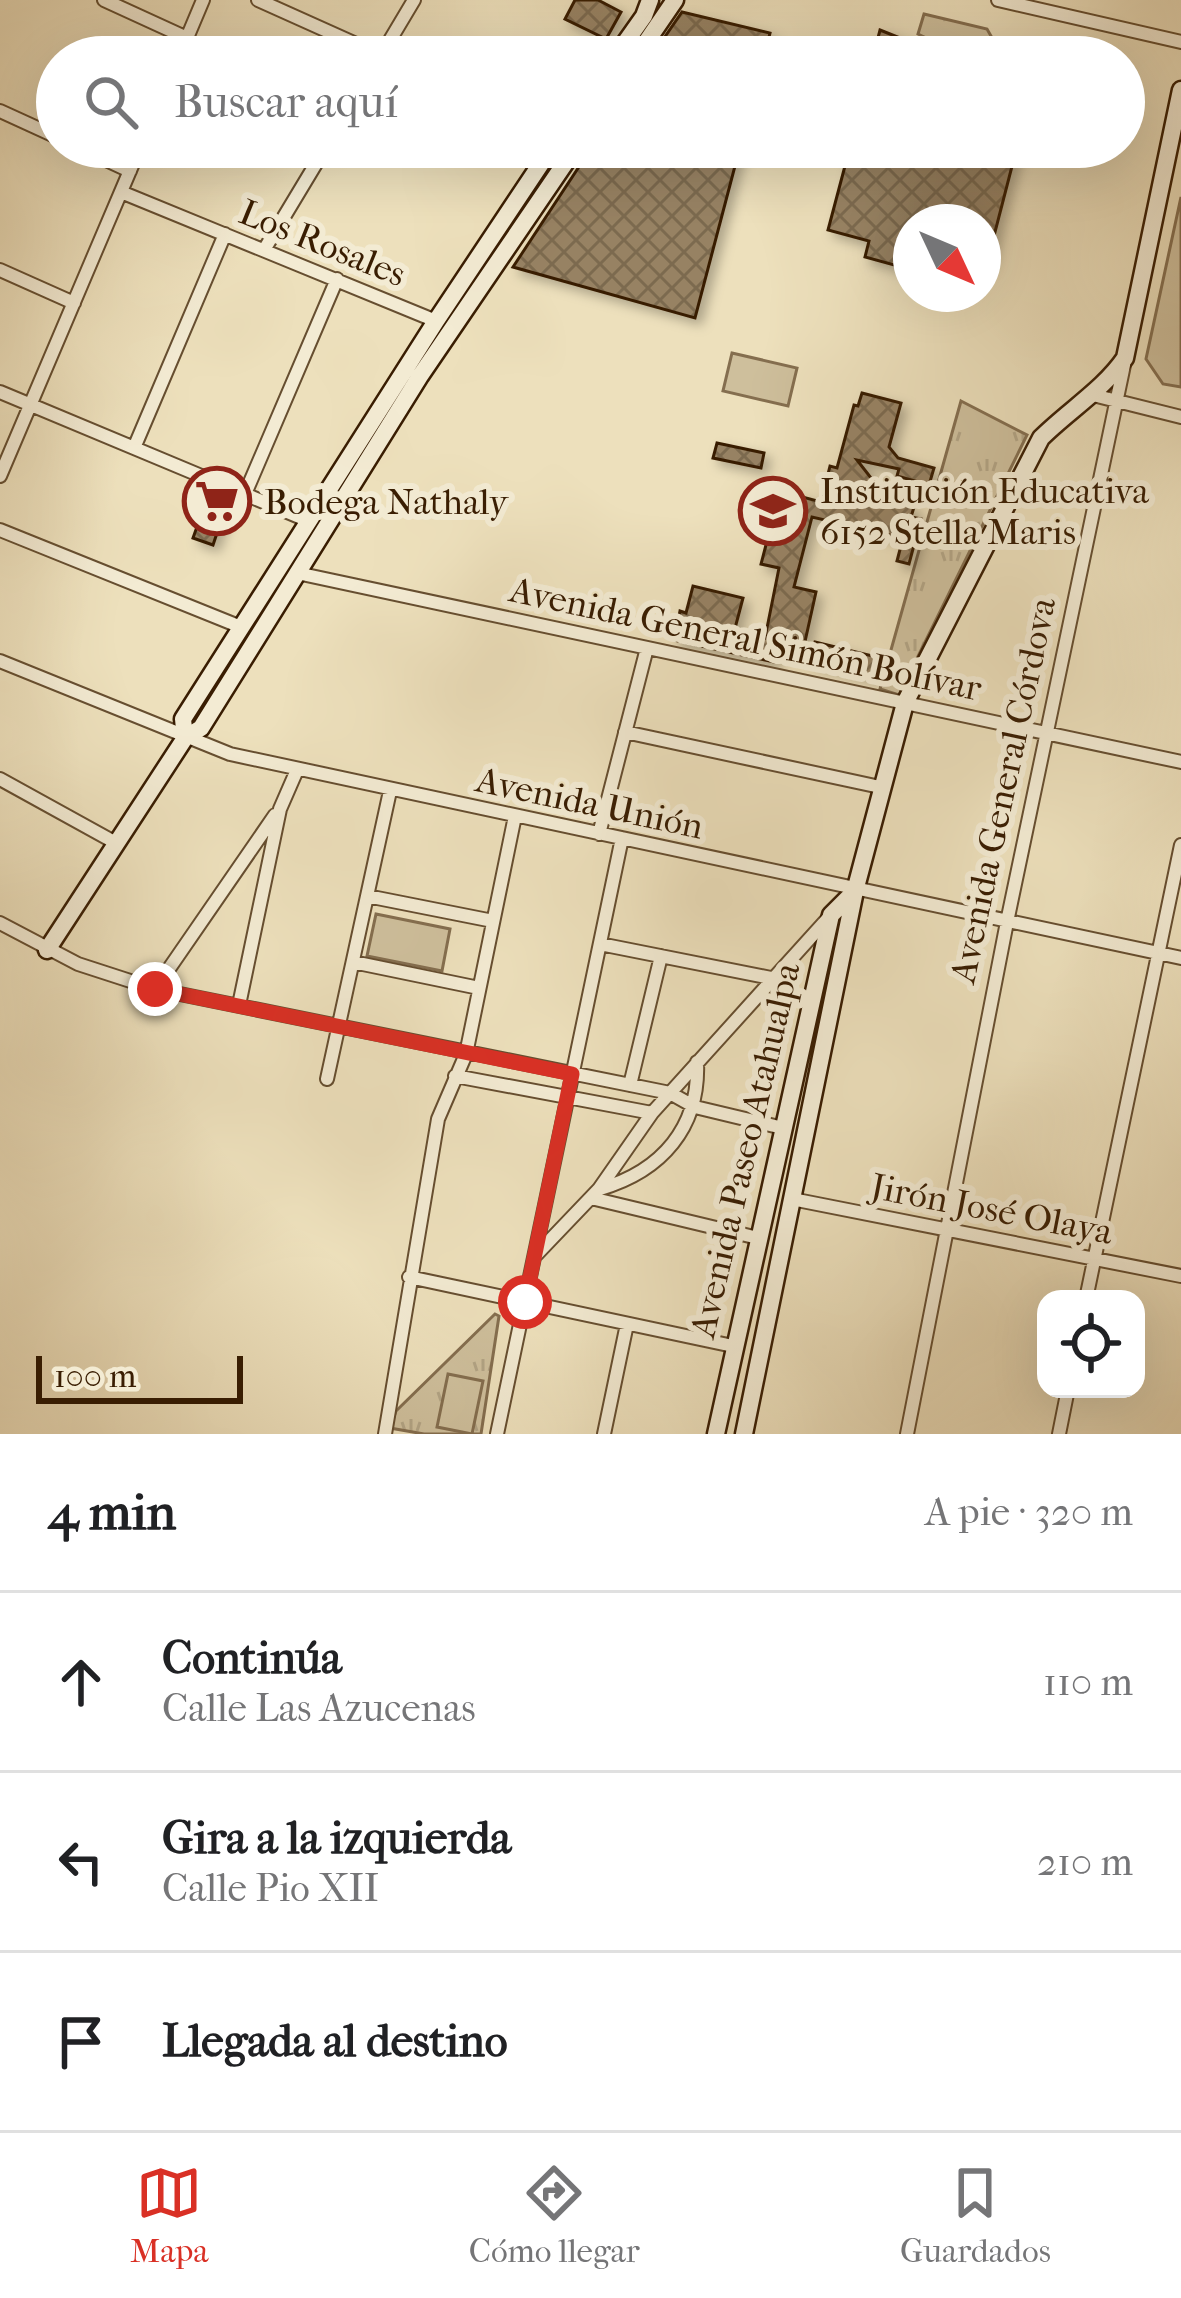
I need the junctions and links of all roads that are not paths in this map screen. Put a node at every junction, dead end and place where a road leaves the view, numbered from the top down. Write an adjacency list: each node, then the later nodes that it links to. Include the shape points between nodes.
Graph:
1 (104, 0): 8 (street)
2 (203, 0): 9 (street)
3 (257, 0): 10 (street)
4 (414, 0): 11 (street)
5 (650, 0): 12 (street)
6 (675, 0): 13 (street)
7 (998, 0): 14 (street)
8 (183, 36)
9 (188, 36)
10 (337, 36)
11 (393, 36)
12 (630, 36)
13 (650, 36)
14 (1181, 42)
15 (1181, 90): 31 (street, Avenida General Córdova)
16 (0, 111): 17 (street)
17 (36, 127)
18 (124, 168): 23 (street)
19 (131, 168): 23 (street)
20 (313, 168): 26 (street)
21 (538, 168): 30 (street)
22 (562, 168): 42 (street)
23 (130, 171): 24 (street)
24 (121, 192): 25 (street, Los Rosales); 29 (street)
25 (225, 234): 26 (street, Los Rosales); 37 (street)
26 (264, 250): 28 (street, Los Rosales)
27 (0, 270): 29 (street)
28 (337, 279): 30 (street, Los Rosales); 39 (street)
29 (74, 303): 35 (street)
30 (436, 321): 40 (street)
31 (1125, 358): 33 (street, Avenida Paseo Atahualpa); 34 (street, Avenida General Córdova)
32 (0, 392): 35 (street)
33 (1090, 394): 34 (street); 46 (street, Avenida Paseo Atahualpa, via 1041,438)
34 (1117, 401): 36 (street); 48 (street, Avenida General Córdova)
35 (30, 406): 37 (street); 38 (street)
36 (1181, 417)
37 (134, 448): 39 (street)
38 (0, 476)
39 (245, 494): 40 (street)
40 (309, 521): 43 (street)
41 (0, 530): 43 (street)
42 (297, 573): 44 (street, Avenida General Simón Bolívar); 49 (street, via 201,728)
43 (241, 627): 49 (street, via 183,718)
44 (647, 647): 46 (street, Avenida General Simón Bolívar); 47 (street)
45 (0, 661): 49 (street, Avenida Unión)
46 (905, 703): 48 (street, Avenida General Simón Bolívar); 53 (street, Avenida Paseo Atahualpa)
47 (626, 732): 53 (street); 57 (street)
48 (1048, 734): 50 (street, Avenida General Simón Bolívar); 65 (street, Avenida General Córdova)
49 (185, 738): 51 (street, Avenida Unión); 59 (street)
50 (1181, 762)
51 (297, 770): 54 (street, Avenida Unión); 55 (street)
52 (0, 779): 59 (street)
53 (880, 787): 61 (street, Avenida Paseo Atahualpa)
54 (390, 790): 56 (street, Avenida Unión); 62 (street)
55 (280, 809): 75 (street); 76 (street)
56 (515, 816): 57 (street, Avenida Unión); 64 (street)
57 (599, 834): 58 (street, Avenida Unión)
58 (622, 838): 61 (street, Avenida Unión); 67 (street)
59 (116, 844): 68 (street)
60 (1181, 845): 69 (street)
61 (855, 891): 63 (street); 65 (street, Avenida Unión); 90 (street, Avenida Paseo Atahualpa)
62 (367, 896): 64 (street); 72 (street)
63 (831, 915): 73 (street); 88 (street, Avenida Paseo Atahualpa)
64 (494, 921): 74 (street)
65 (1007, 922): 69 (street, Avenida Unión); 91 (street, Avenida General Córdova)
66 (0, 923): 68 (street)
67 (600, 944): 70 (street); 80 (street)
68 (47, 950): 75 (street)
69 (1156, 953): 71 (street, Avenida Unión); 94 (street)
70 (661, 956): 73 (street); 83 (street)
71 (1181, 958)
72 (352, 962): 74 (street); 77 (street)
73 (771, 978): 79 (street)
74 (479, 988): 78 (street)
75 (155, 989): 76 (street)
76 (239, 1005): 77 (street)
77 (339, 1026): 78 (street); 82 (street)
78 (466, 1054): 80 (street); 81 (street)
79 (697, 1062): 84 (street); 86 (street)
80 (572, 1074): 83 (street); 85 (street)
81 (455, 1076): 85 (street); 96 (street, via 438,1119)
82 (327, 1079)
83 (630, 1085): 84 (street)
84 (670, 1093): 86 (street); 87 (street)
85 (568, 1097): 87 (street); 93 (street)
86 (695, 1107): 88 (street); 89 (street, via 649,1167)
87 (652, 1113): 89 (street)
88 (783, 1128): 92 (street, Avenida Paseo Atahualpa)
89 (595, 1193): 92 (street); 93 (street)
90 (792, 1199): 91 (street, Jirón José Olaya); 106 (street, Avenida Paseo Atahualpa)
91 (946, 1231): 94 (street, Jirón José Olaya); 107 (street, Avenida General Córdova)
92 (758, 1238): 100 (street, Avenida Paseo Atahualpa)
93 (534, 1257): 98 (street)
94 (1094, 1259): 95 (street, Jirón José Olaya); 97 (street)
95 (1181, 1276)
96 (409, 1277): 98 (street); 102 (street)
97 (1088, 1290)
98 (525, 1302): 99 (street); 103 (street)
99 (627, 1324): 100 (street); 104 (street)
100 (733, 1346): 105 (street, Avenida Paseo Atahualpa)
101 (1066, 1398): 108 (street)
102 (385, 1434)
103 (497, 1434)
104 (604, 1434)
105 (716, 1434)
106 (744, 1434)
107 (907, 1434)
108 (1059, 1434)

